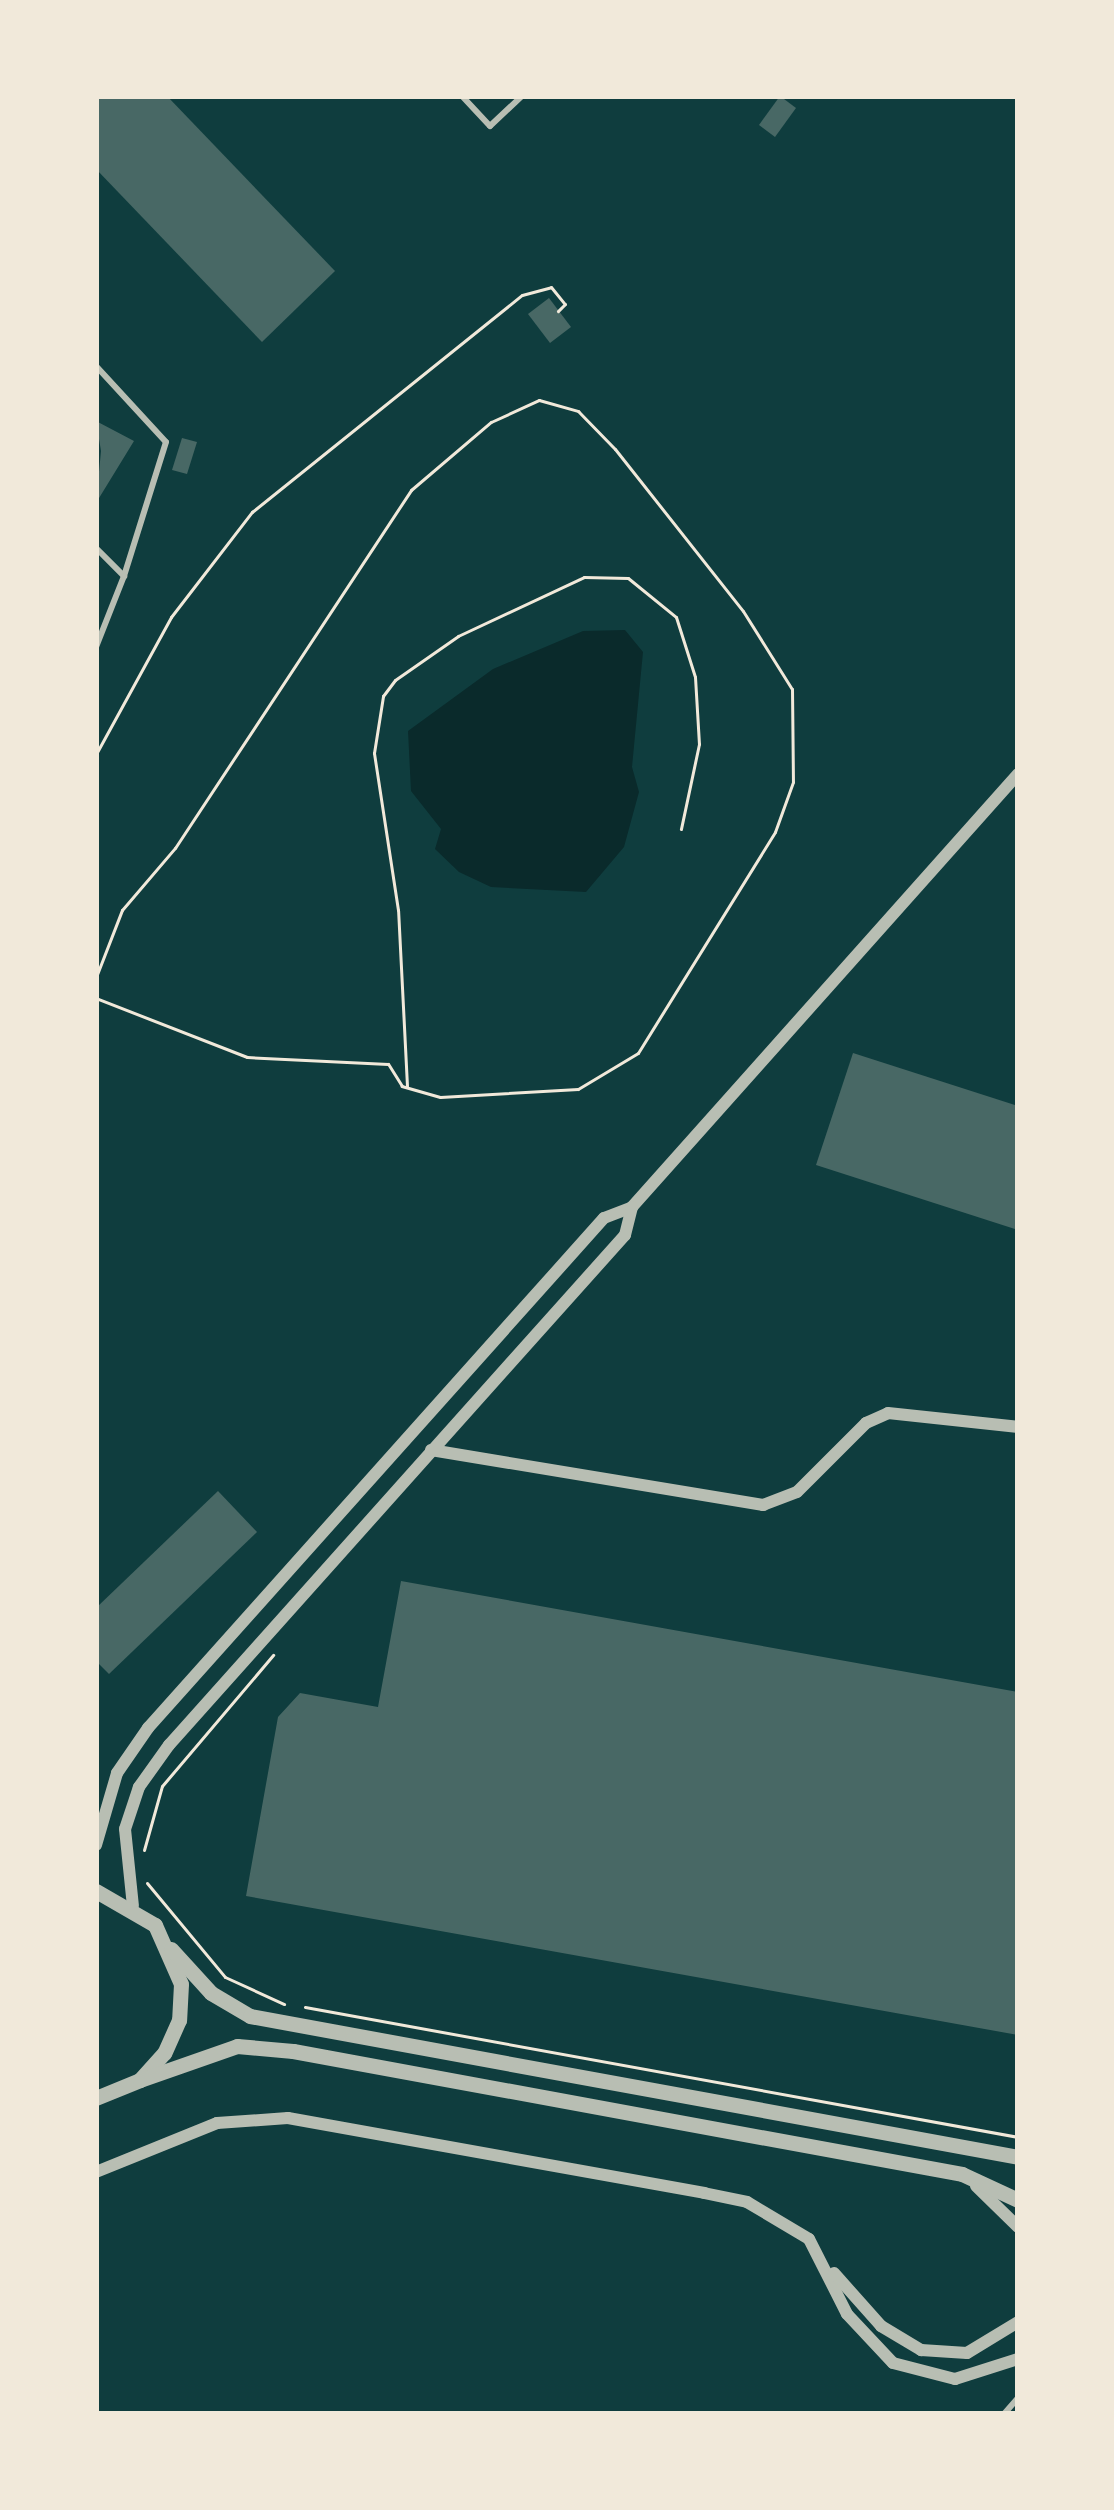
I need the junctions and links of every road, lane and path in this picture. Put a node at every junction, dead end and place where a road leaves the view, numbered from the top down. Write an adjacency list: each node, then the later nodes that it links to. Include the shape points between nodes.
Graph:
1 (463, 96): 2 (lane, via 490,126)
2 (522, 96)
3 (558, 310): 8 (path, via 565,304 551,287 521,296 252,512 172,617)
4 (96, 366): 6 (lane, via 166,442)
5 (96, 548): 6 (lane)
6 (124, 576): 7 (lane)
7 (96, 647)
8 (96, 754)
9 (1018, 774): 14 (street)
10 (681, 829): 13 (path, via 699,744 695,676 676,617 628,578 571,583 458,636 394,680 382,696 374,752 398,910)
11 (96, 977): 13 (path, via 122,910 175,848 411,490 491,422 539,400 578,411 743,611 792,689 793,782 775,832 638,1053 578,1089 481,1099)
12 (96, 998): 13 (path, via 248,1057 388,1064)
13 (407, 1088)
14 (632, 1207): 16 (street, via 625,1235); 18 (street, via 604,1218 148,1728)
15 (1018, 1427): 16 (street, via 887,1413 866,1423 796,1492 763,1505)
16 (431, 1450): 22 (street, via 139,1787 125,1829)
17 (273, 1655): 26 (path, via 162,1786 144,1854 153,1892 242,1989 284,2004)
18 (111, 1790): 19 (street); 20 (street)
19 (96, 1811)
20 (96, 1845)
21 (96, 1891): 22 (street)
22 (133, 1906): 23 (street)
23 (171, 1949): 24 (street, via 181,1984 178,2020); 27 (street, via 211,1993 250,2017)
24 (140, 2080): 25 (street); 29 (street, via 237,2046 293,2051)
25 (96, 2098)
26 (1018, 2137)
27 (1018, 2157)
28 (96, 2172): 32 (street, via 217,2123 288,2118 747,2202 809,2239)
29 (962, 2174): 30 (street); 31 (street)
30 (1018, 2200)
31 (1018, 2227)
32 (830, 2269): 33 (street, via 881,2326 921,2350 968,2353); 34 (street, via 847,2314 893,2363 955,2379)
33 (1018, 2322)
34 (1018, 2359)
35 (1018, 2398): 36 (lane)
36 (1004, 2414)

